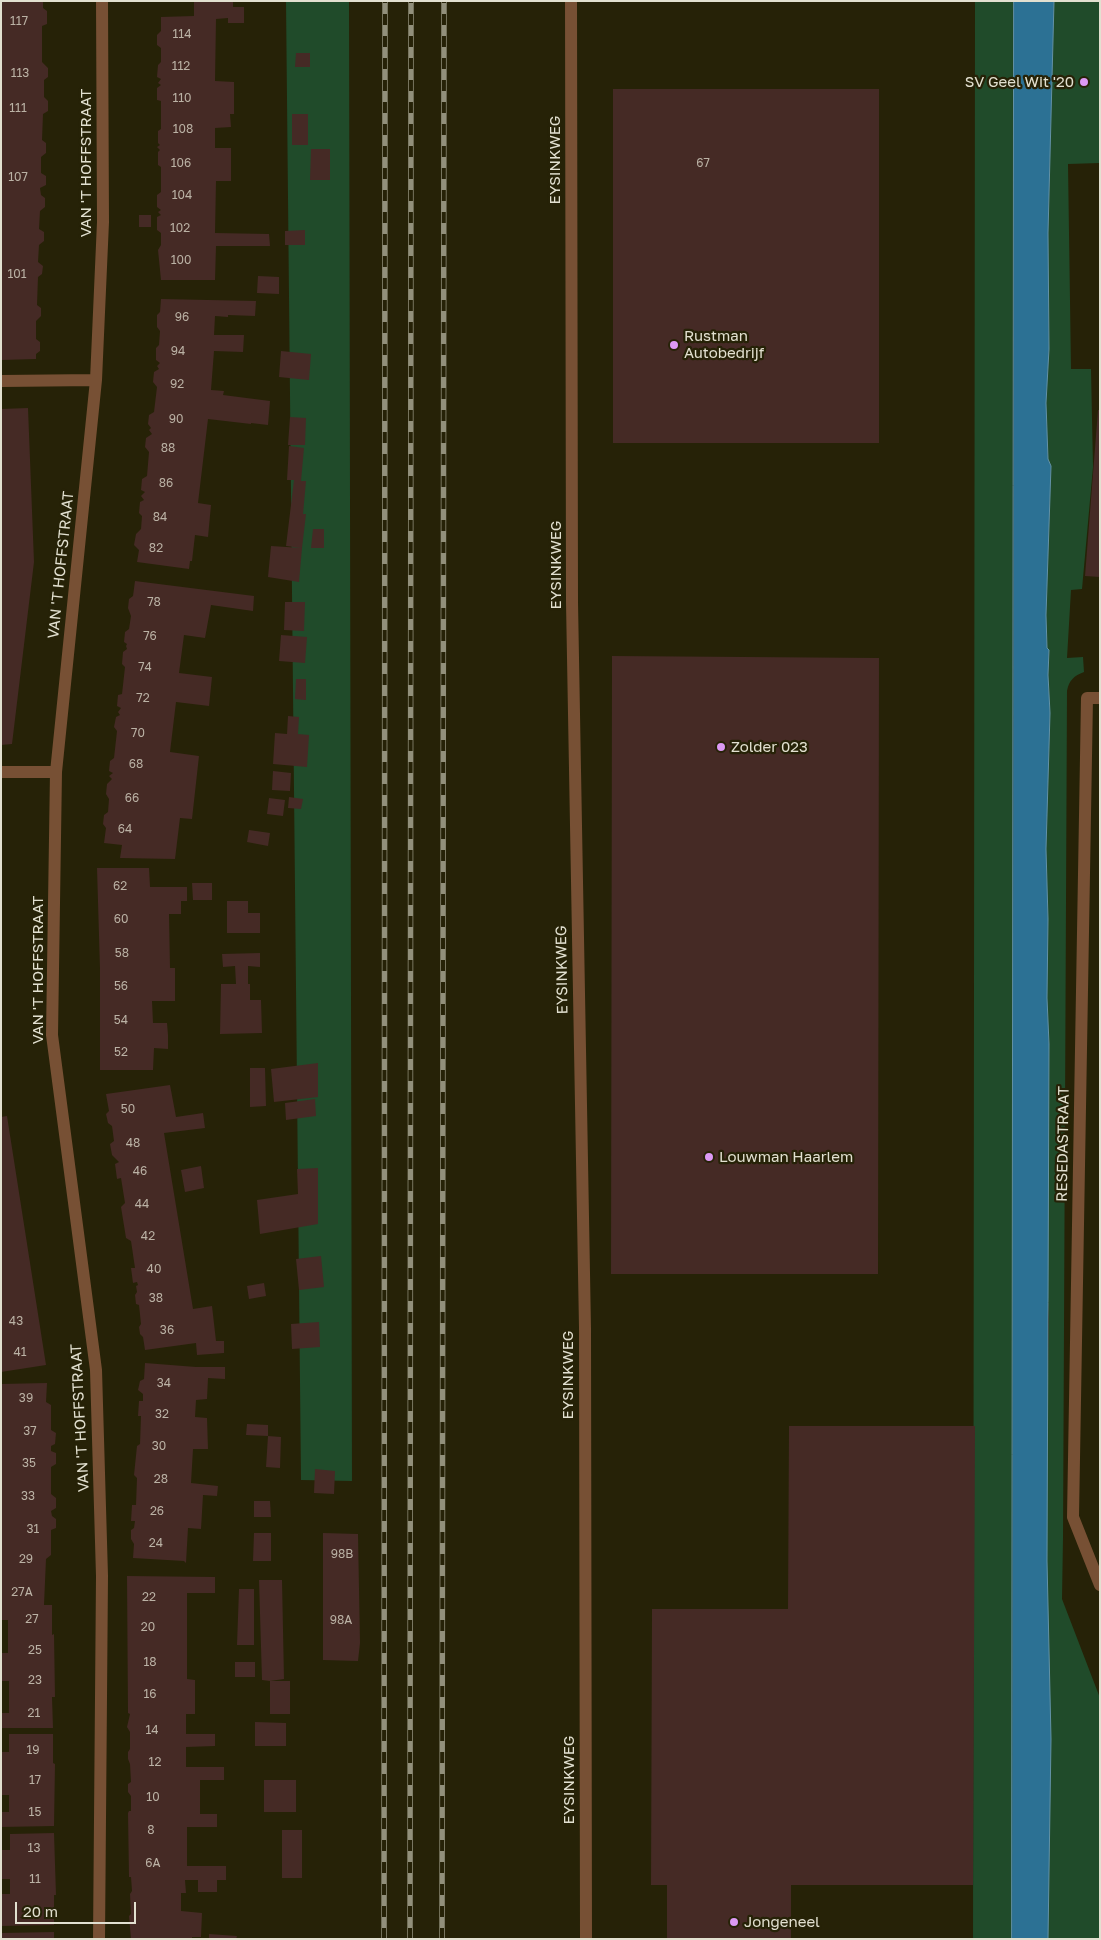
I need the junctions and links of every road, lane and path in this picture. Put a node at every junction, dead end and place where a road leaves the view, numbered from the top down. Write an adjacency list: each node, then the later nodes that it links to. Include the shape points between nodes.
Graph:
1 (102, 1): 3 (street, VAN 'T HOFFSTRAAT, via 102,222)
2 (571, 1): 10 (street, EYSINKWEG, via 572,602 585,1328)
3 (96, 380): 4 (street); 7 (street, VAN 'T HOFFSTRAAT)
4 (1, 381)
5 (1093, 698): 8 (street, RESEDASTRAAT, via 1073,1517)
6 (1, 772): 7 (street)
7 (56, 772): 9 (street, VAN 'T HOFFSTRAAT, via 52,1035 96,1370 102,1576)
8 (1100, 1585)
9 (99, 1939)
10 (586, 1939)

